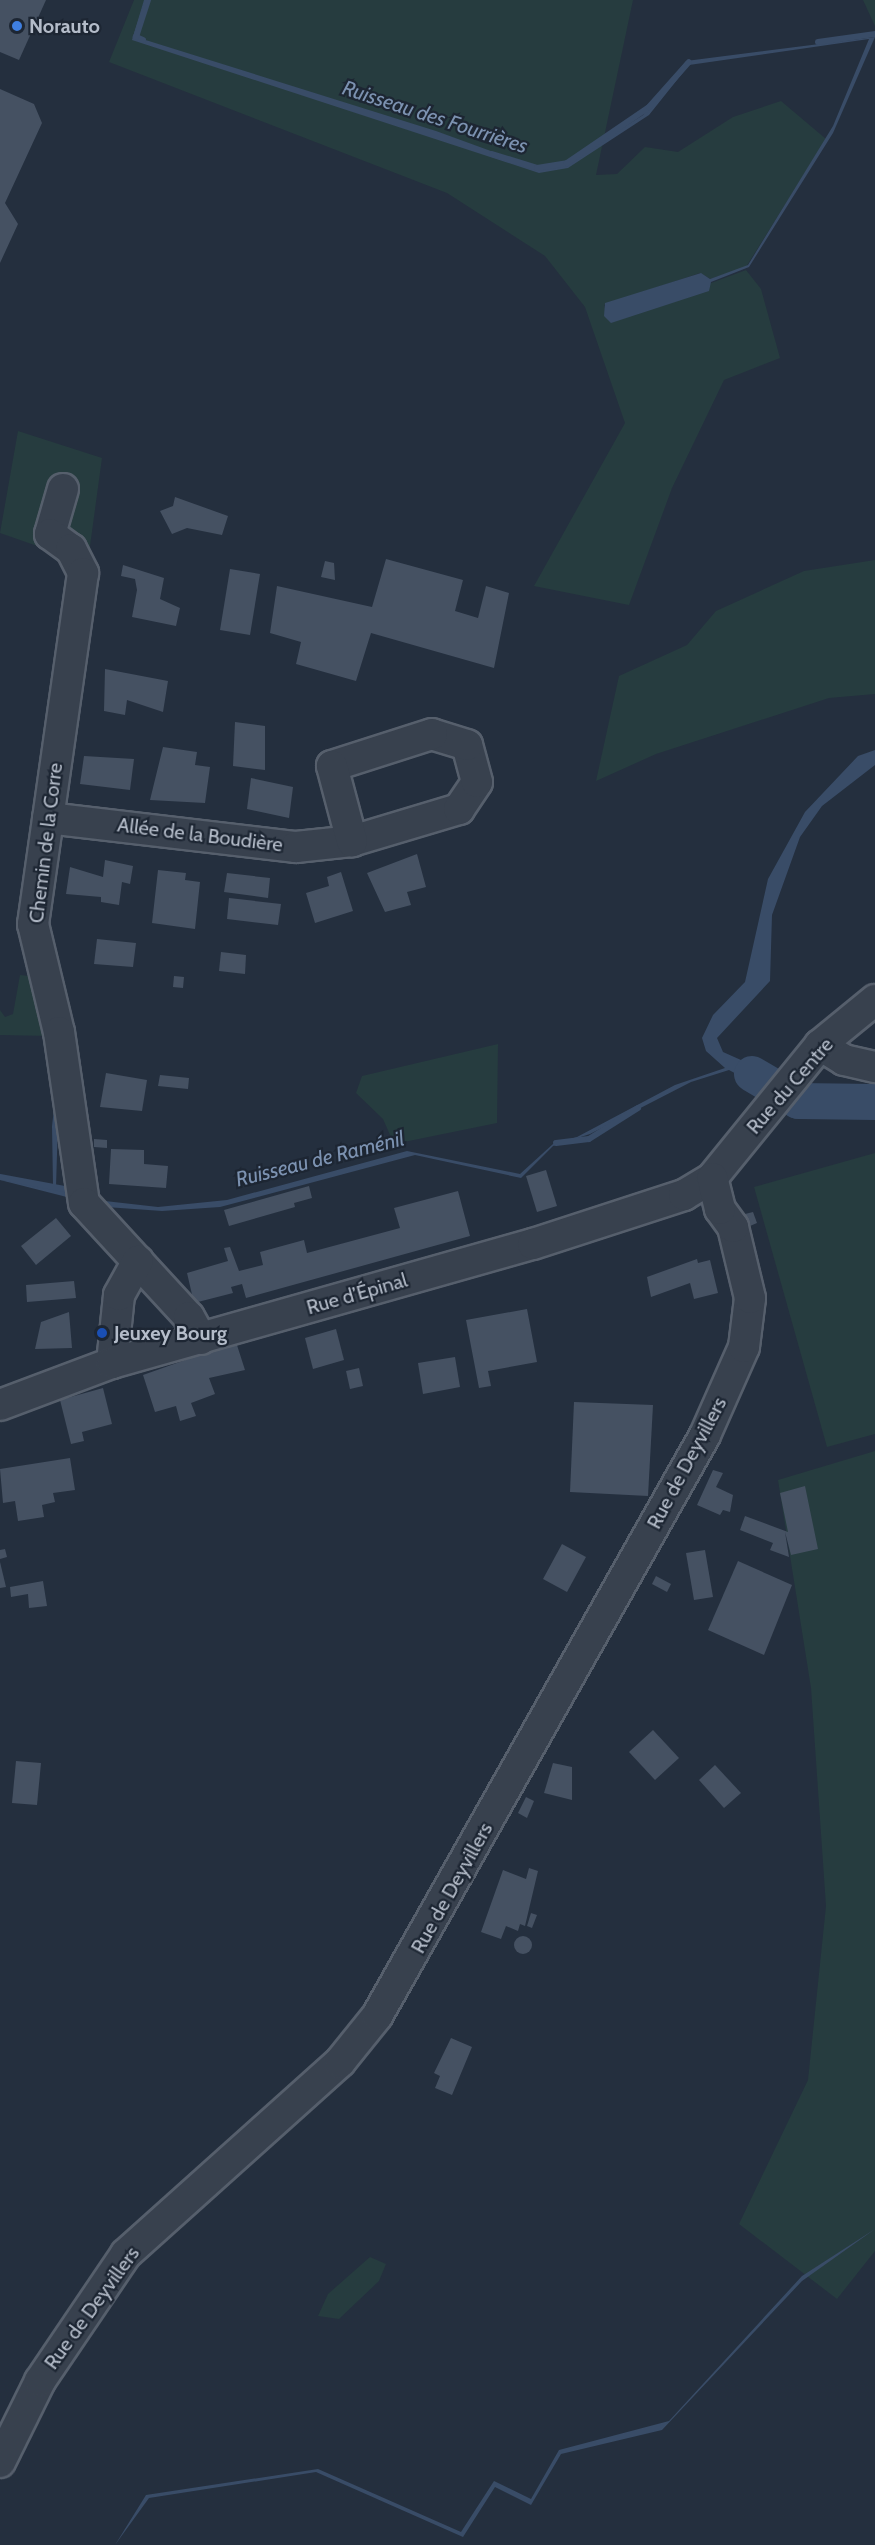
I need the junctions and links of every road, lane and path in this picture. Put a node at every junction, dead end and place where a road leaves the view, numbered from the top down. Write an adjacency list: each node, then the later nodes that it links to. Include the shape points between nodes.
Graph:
1 (63, 489): 2 (street, Chemin de la Corre, via 50,534 70,549 83,573)
2 (48, 818): 3 (street, Allée de la Boudière, via 296,847); 8 (street, Chemin de la Corre, via 33,924 59,1032 81,1192)
3 (352, 841): 3 (street, Allée de la Boudière, via 459,809 477,782 467,745 432,734 332,766)
4 (875, 1000): 5 (street, Rue du Centre)
5 (820, 1045): 6 (street, via 844,1060); 7 (street, Rue du Centre)
6 (875, 1067)
7 (717, 1172): 9 (street, Rue d’Épinal, via 633,1215); 12 (street, Rue de Deyvillers, via 736,1189 733,1227 750,1298 744,1347 705,1435 377,2016 340,2061 126,2254 40,2381)
8 (138, 1261): 9 (street, Chemin de la Corre, via 189,1317); 10 (street, via 119,1295)
9 (201, 1339): 10 (street, Rue d’Épinal)
10 (112, 1363): 11 (street, Rue d’Épinal)
11 (0, 1405)
12 (0, 2462)

